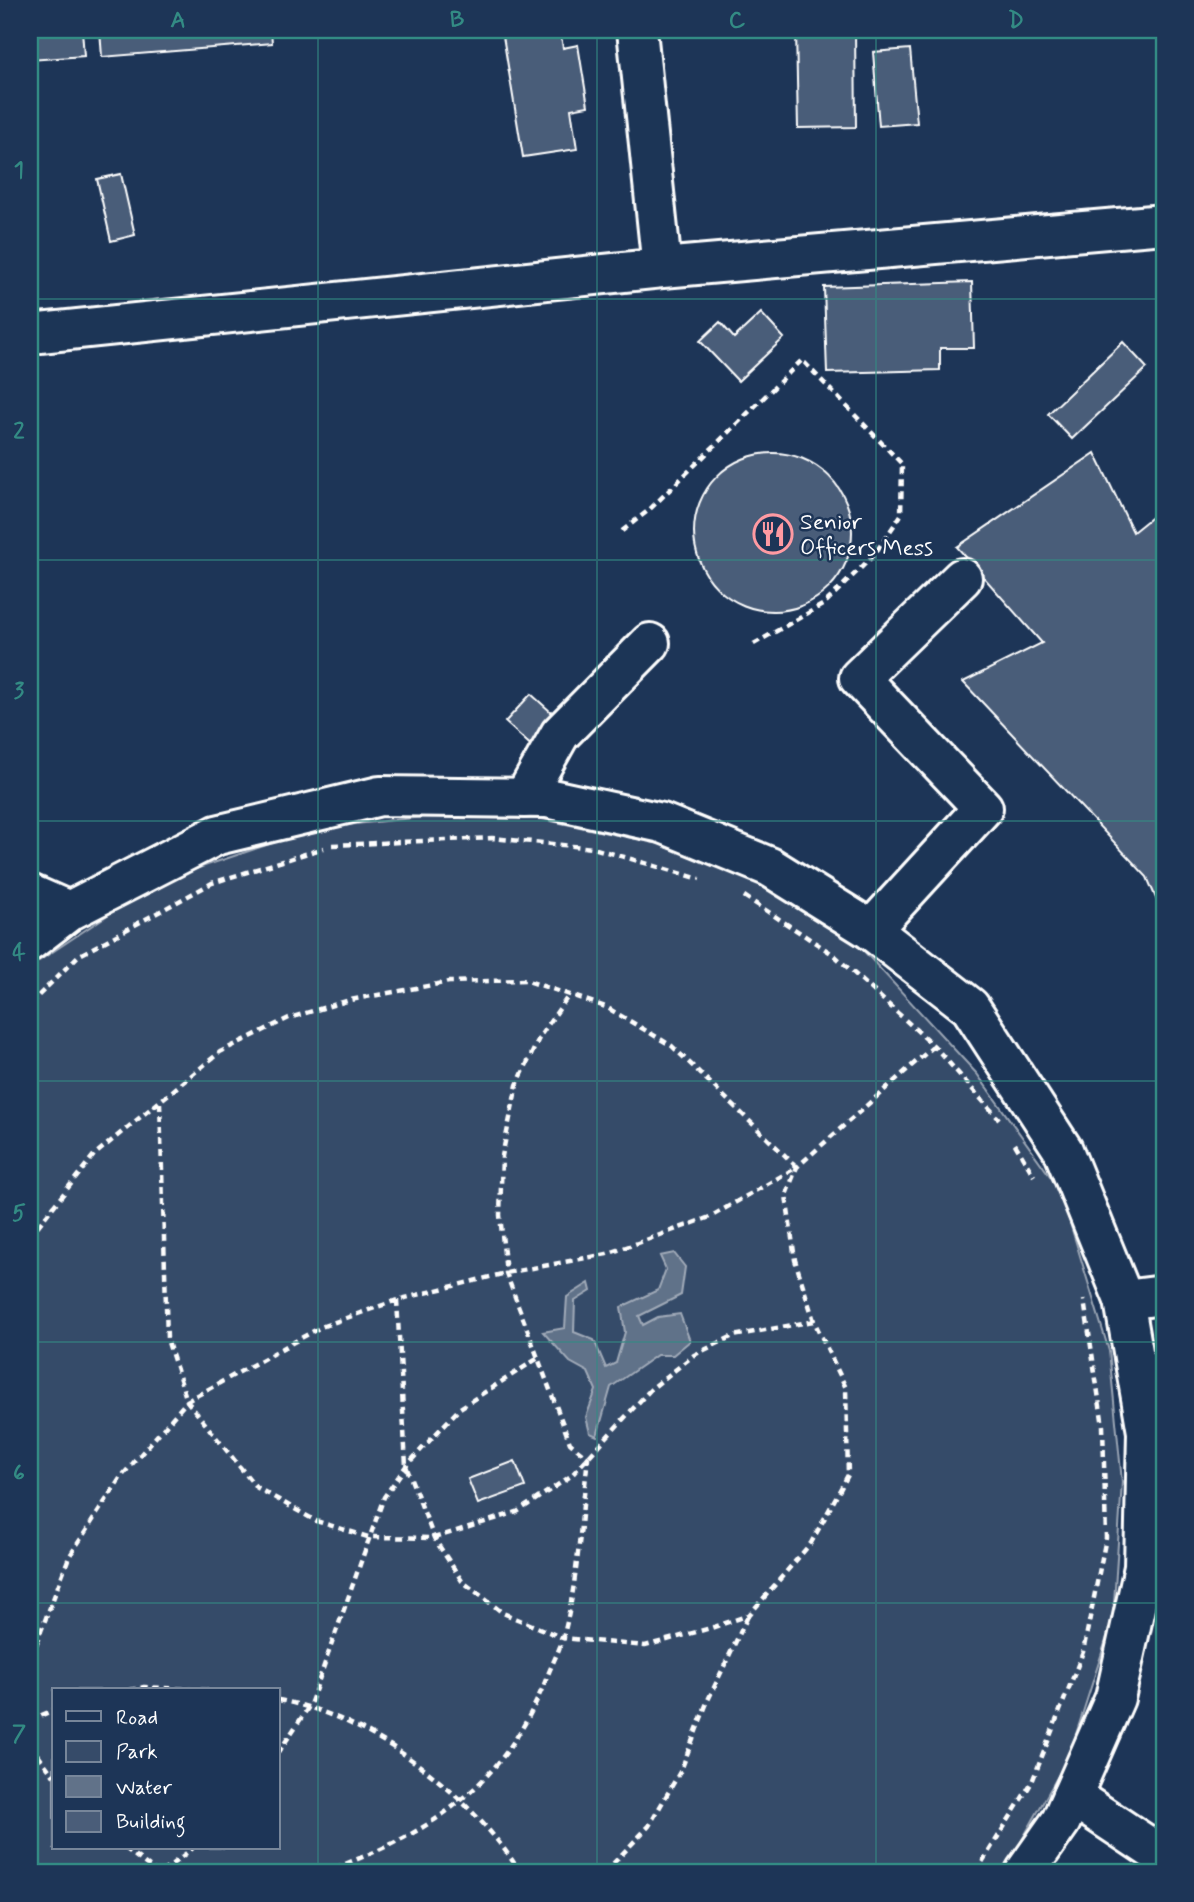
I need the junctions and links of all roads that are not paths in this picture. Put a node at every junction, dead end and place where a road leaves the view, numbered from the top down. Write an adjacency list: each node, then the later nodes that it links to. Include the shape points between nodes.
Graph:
1 (637, 30): 3 (main road)
2 (1164, 224): 3 (main road)
3 (662, 268): 4 (main road)
4 (30, 334)
5 (962, 578): 10 (main road, via 859,678 983,808)
6 (650, 643): 7 (main road, via 560,734)
7 (524, 798): 9 (main road, via 380,796 217,835); 10 (main road, via 547,798 662,823 770,867)
8 (30, 894): 9 (main road)
9 (69, 911): 11 (main road)
10 (871, 930): 13 (main road, via 970,1007 1063,1150)
11 (30, 941)
12 (1164, 1295): 13 (main road)
13 (1124, 1300): 14 (main road, via 1147,1432 1144,1567 1115,1698)
14 (1072, 1796): 15 (main road); 16 (main road, via 1061,1821)
15 (1164, 1857)
16 (1025, 1872)

